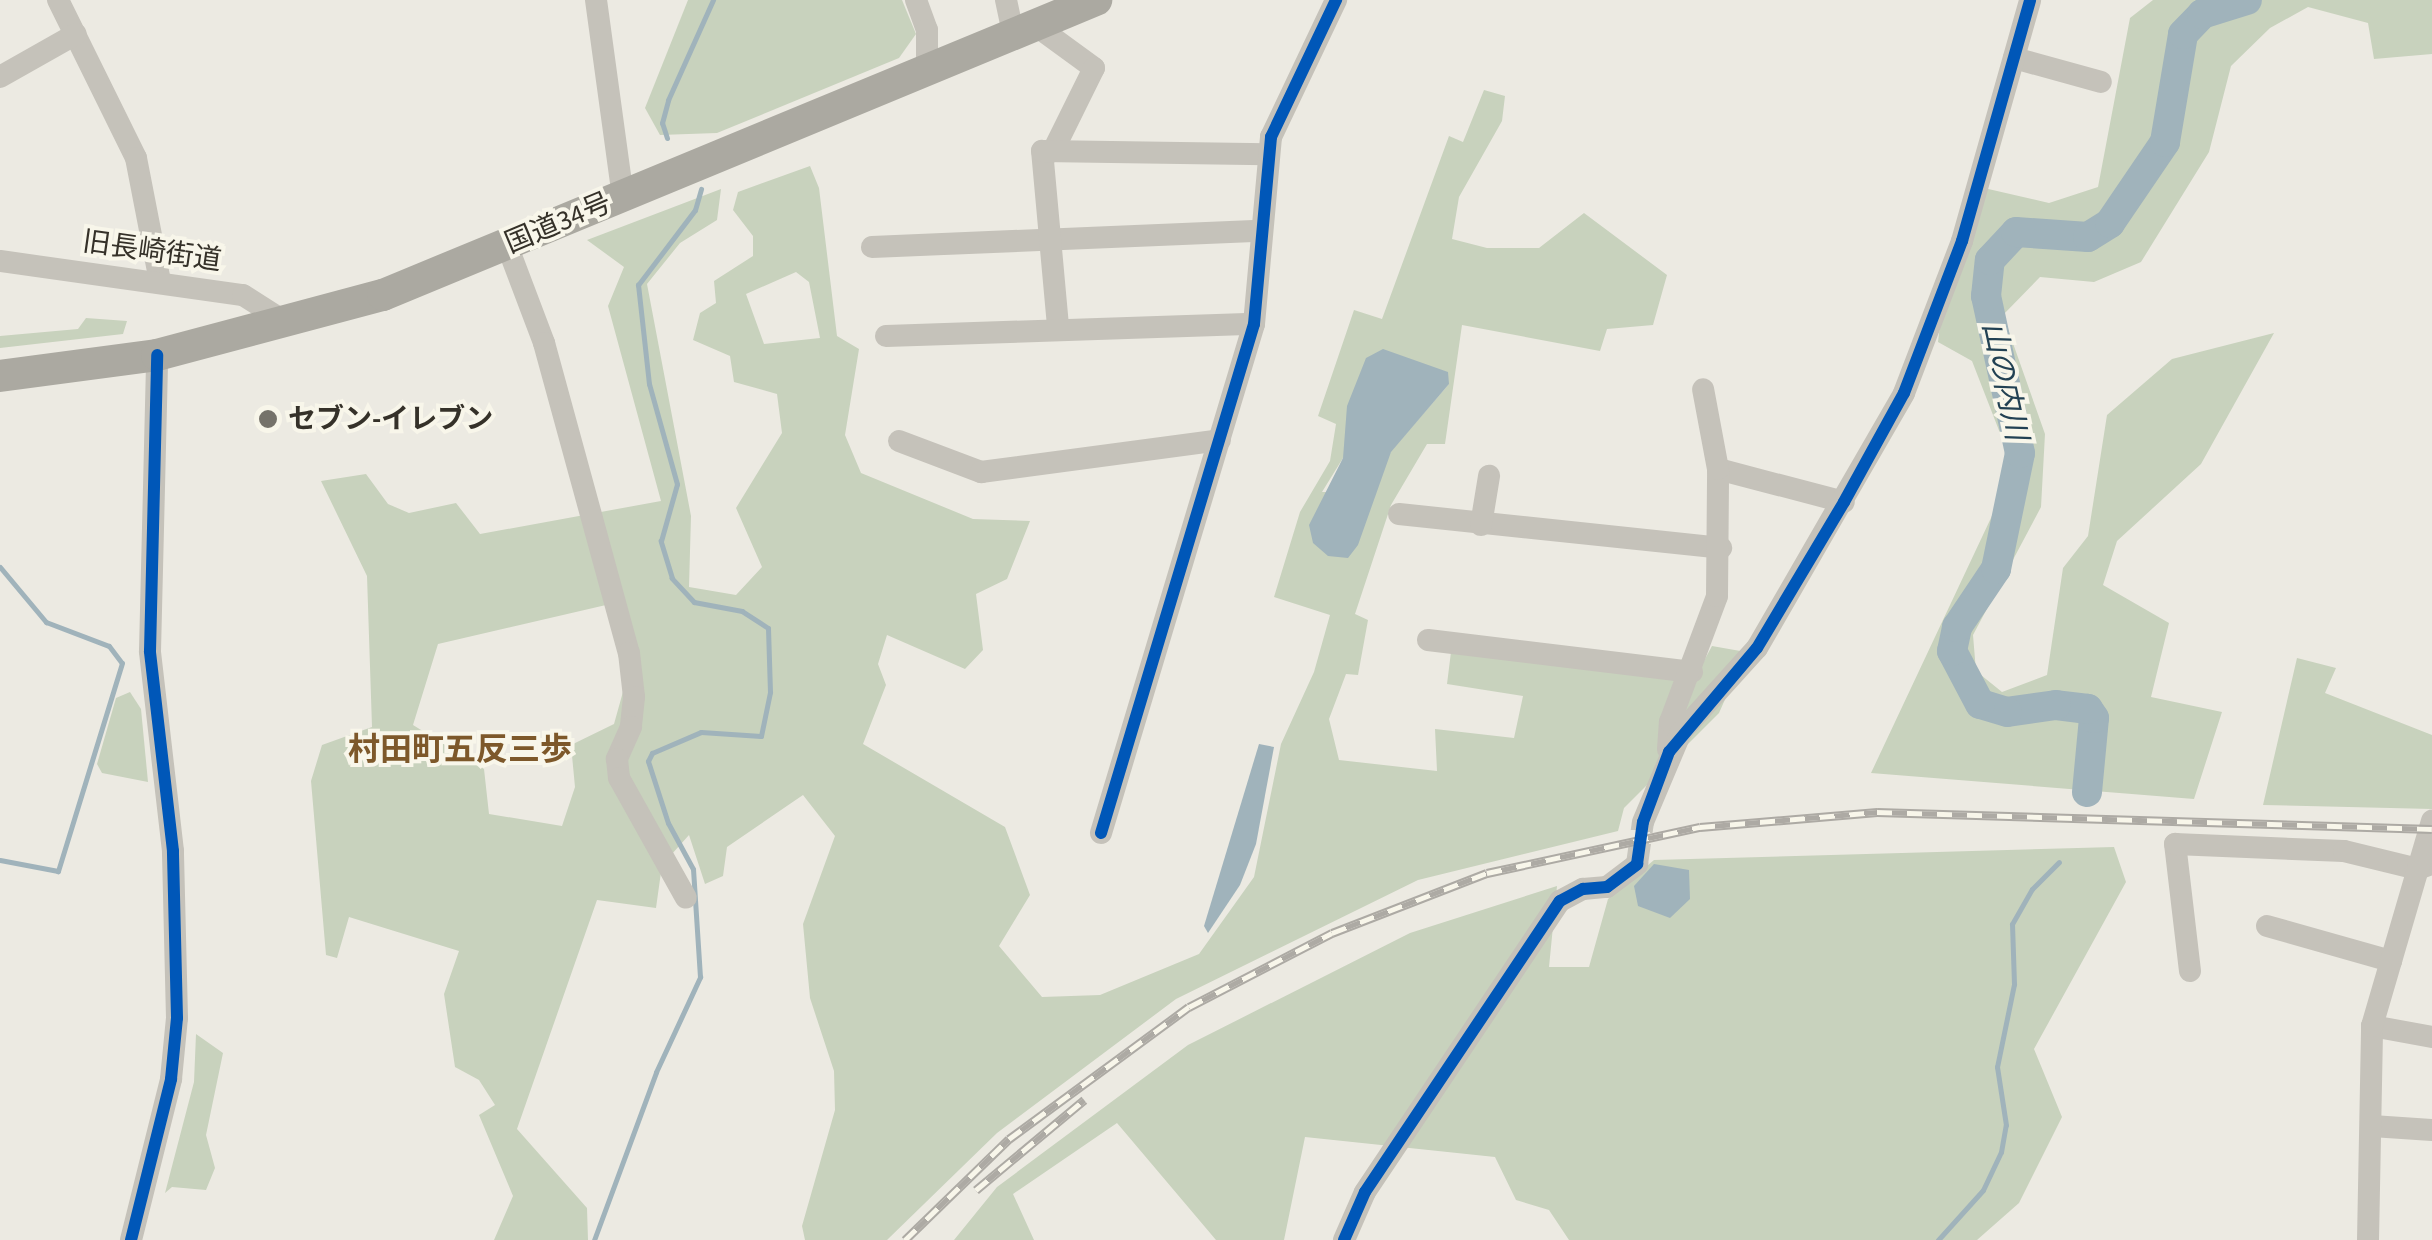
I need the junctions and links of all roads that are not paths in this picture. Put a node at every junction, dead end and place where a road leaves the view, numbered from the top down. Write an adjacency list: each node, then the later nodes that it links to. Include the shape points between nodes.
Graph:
1 (58, 0): 9 (street)
2 (596, 0): 16 (street)
3 (916, 0): 11 (street, via 927,30)
4 (1006, 0): 8 (street)
5 (1096, 0): 8 (highway, 国道34号)
6 (1336, 0): 15 (street, via 1287,95)
7 (2030, 0): 10 (street)
8 (1024, 29): 11 (highway, 国道34号); 14 (street, via 1094,68)
9 (76, 34): 12 (street); 22 (street, via 136,158)
10 (2014, 58): 13 (street); 34 (street, via 1962,241 1949,261 1913,371)
11 (927, 70): 16 (highway, 国道34号)
12 (0, 76)
13 (2101, 82)
14 (1053, 151): 15 (street); 18 (street, via 1042,151)
15 (1267, 154): 17 (street)
16 (623, 196): 19 (highway, 国道34号)
17 (1260, 231): 18 (street); 24 (street)
18 (1050, 236): 20 (street); 25 (street)
19 (506, 244): 23 (highway, 国道34号, via 383,295); 46 (street, via 544,344 628,653 634,698 617,759 619,778)
20 (872, 246)
21 (0, 261): 22 (street, 旧長崎街道)
22 (160, 281): 23 (street, 旧長崎街道, via 243,295)
23 (288, 324): 27 (highway, 国道34号)
24 (1254, 324): 25 (street); 30 (street)
25 (1058, 326): 26 (street)
26 (886, 336)
27 (157, 355): 28 (highway, 国道34号); 54 (street, via 150,651 173,852 177,1018 171,1079)
28 (0, 376)
29 (1703, 389): 32 (street)
30 (1220, 440): 31 (street, via 981,472); 43 (street)
31 (898, 441)
32 (1718, 470): 34 (street); 37 (street)
33 (1489, 476): 36 (street)
34 (1844, 502): 40 (street, via 1757,648)
35 (1399, 514): 36 (street)
36 (1481, 525): 37 (street)
37 (1721, 548): 39 (street, via 1716,596)
38 (1428, 640): 39 (street)
39 (1692, 672): 40 (street, via 1670,722)
40 (1669, 752): 42 (street)
41 (2432, 821): 45 (street)
42 (1643, 822)
43 (1101, 833)
44 (1636, 864): 55 (street, via 1607,887 1560,900 1365,1192)
45 (2425, 867): 48 (street); 49 (street, via 2344,851 2175,844)
46 (686, 898)
47 (2267, 926): 48 (street)
48 (2391, 961): 50 (street)
49 (2190, 971)
50 (2372, 1026): 51 (street); 52 (street)
51 (2432, 1037)
52 (2372, 1126): 53 (street); 56 (street)
53 (2432, 1130)
54 (131, 1240)
55 (1344, 1240)
56 (2368, 1240)

